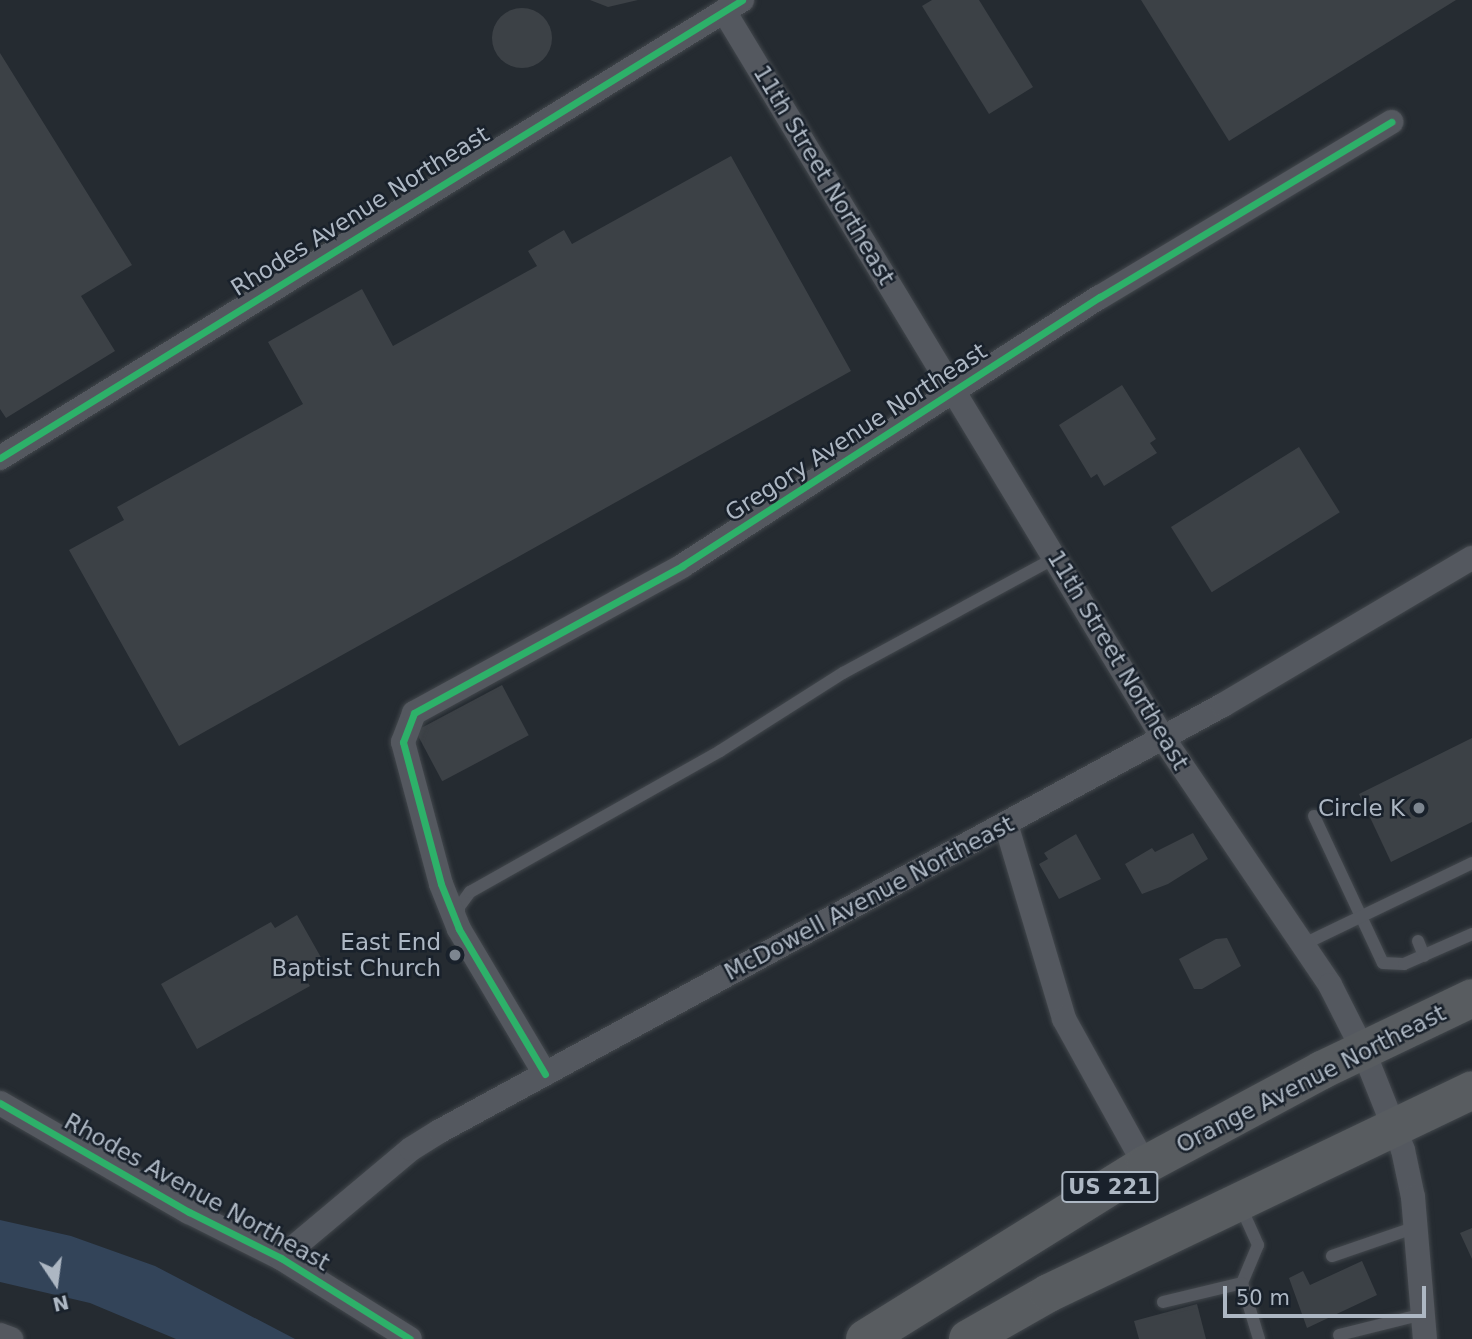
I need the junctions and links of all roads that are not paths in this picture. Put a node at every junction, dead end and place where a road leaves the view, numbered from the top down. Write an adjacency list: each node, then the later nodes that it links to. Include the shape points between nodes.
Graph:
1 (733, 5): 3 (street, 11th Street Northeast); 4 (street, Rhodes Avenue Northeast)
2 (1391, 122): 3 (street, Gregory Avenue Northeast, via 1253,202)
3 (956, 391): 5 (street, 11th Street Northeast); 18 (street, Gregory Avenue Northeast, via 682,566 414,713 403,741)
4 (0, 458)
5 (1055, 558): 7 (street, 11th Street Northeast); 18 (lane, via 843,673 720,751 470,892 459,907)
6 (1472, 558): 7 (street, McDowell Avenue Northeast)
7 (1163, 738): 9 (street, McDowell Avenue Northeast); 21 (street, 11th Street Northeast)
8 (1314, 816): 17 (lane)
9 (1006, 824): 25 (street, McDowell Avenue Northeast); 29 (street, via 1064,1019)
10 (1472, 863): 11 (lane)
11 (1456, 870): 12 (lane); 13 (lane)
12 (1430, 883): 14 (lane); 15 (lane)
13 (1462, 884)
14 (1401, 897): 16 (lane); 17 (lane)
15 (1436, 897)
16 (1406, 911)
17 (1359, 918): 21 (lane); 22 (lane, via 1383,963 1392,967)
18 (459, 929): 25 (street, Gregory Avenue Northeast)
19 (1472, 934): 22 (lane, via 1453,935)
20 (1418, 941): 22 (lane)
21 (1304, 944): 24 (street, 11th Street Northeast)
22 (1424, 956)
23 (1472, 998): 24 (highway, Orange Avenue Northeast / US 221)
24 (1363, 1049): 28 (street, 11th Street Northeast); 29 (highway, Orange Avenue Northeast / US 221)
25 (545, 1074): 33 (street, McDowell Avenue Northeast, via 411,1149)
26 (1472, 1090): 28 (highway, US 221)
27 (0, 1103): 33 (street, Rhodes Avenue Northeast, via 189,1212)
28 (1396, 1126): 30 (highway, US 221); 31 (street, 11th Street Northeast)
29 (1145, 1165): 41 (highway, Orange Avenue Northeast / US 221)
30 (1239, 1203): 34 (lane, via 1258,1245); 42 (highway, US 221, via 1049,1293)
31 (1416, 1227): 32 (lane); 36 (street, 11th Street Northeast)
32 (1332, 1256)
33 (281, 1258): 40 (street, Rhodes Avenue Northeast)
34 (1242, 1283): 35 (lane); 43 (lane)
35 (1163, 1302)
36 (1423, 1314): 38 (lane); 44 (street, 11th Street Northeast)
37 (0, 1335): 39 (street)
38 (1339, 1335)
39 (11, 1339)
40 (410, 1339)
41 (865, 1339)
42 (968, 1339)
43 (1259, 1339)
44 (1425, 1339)

